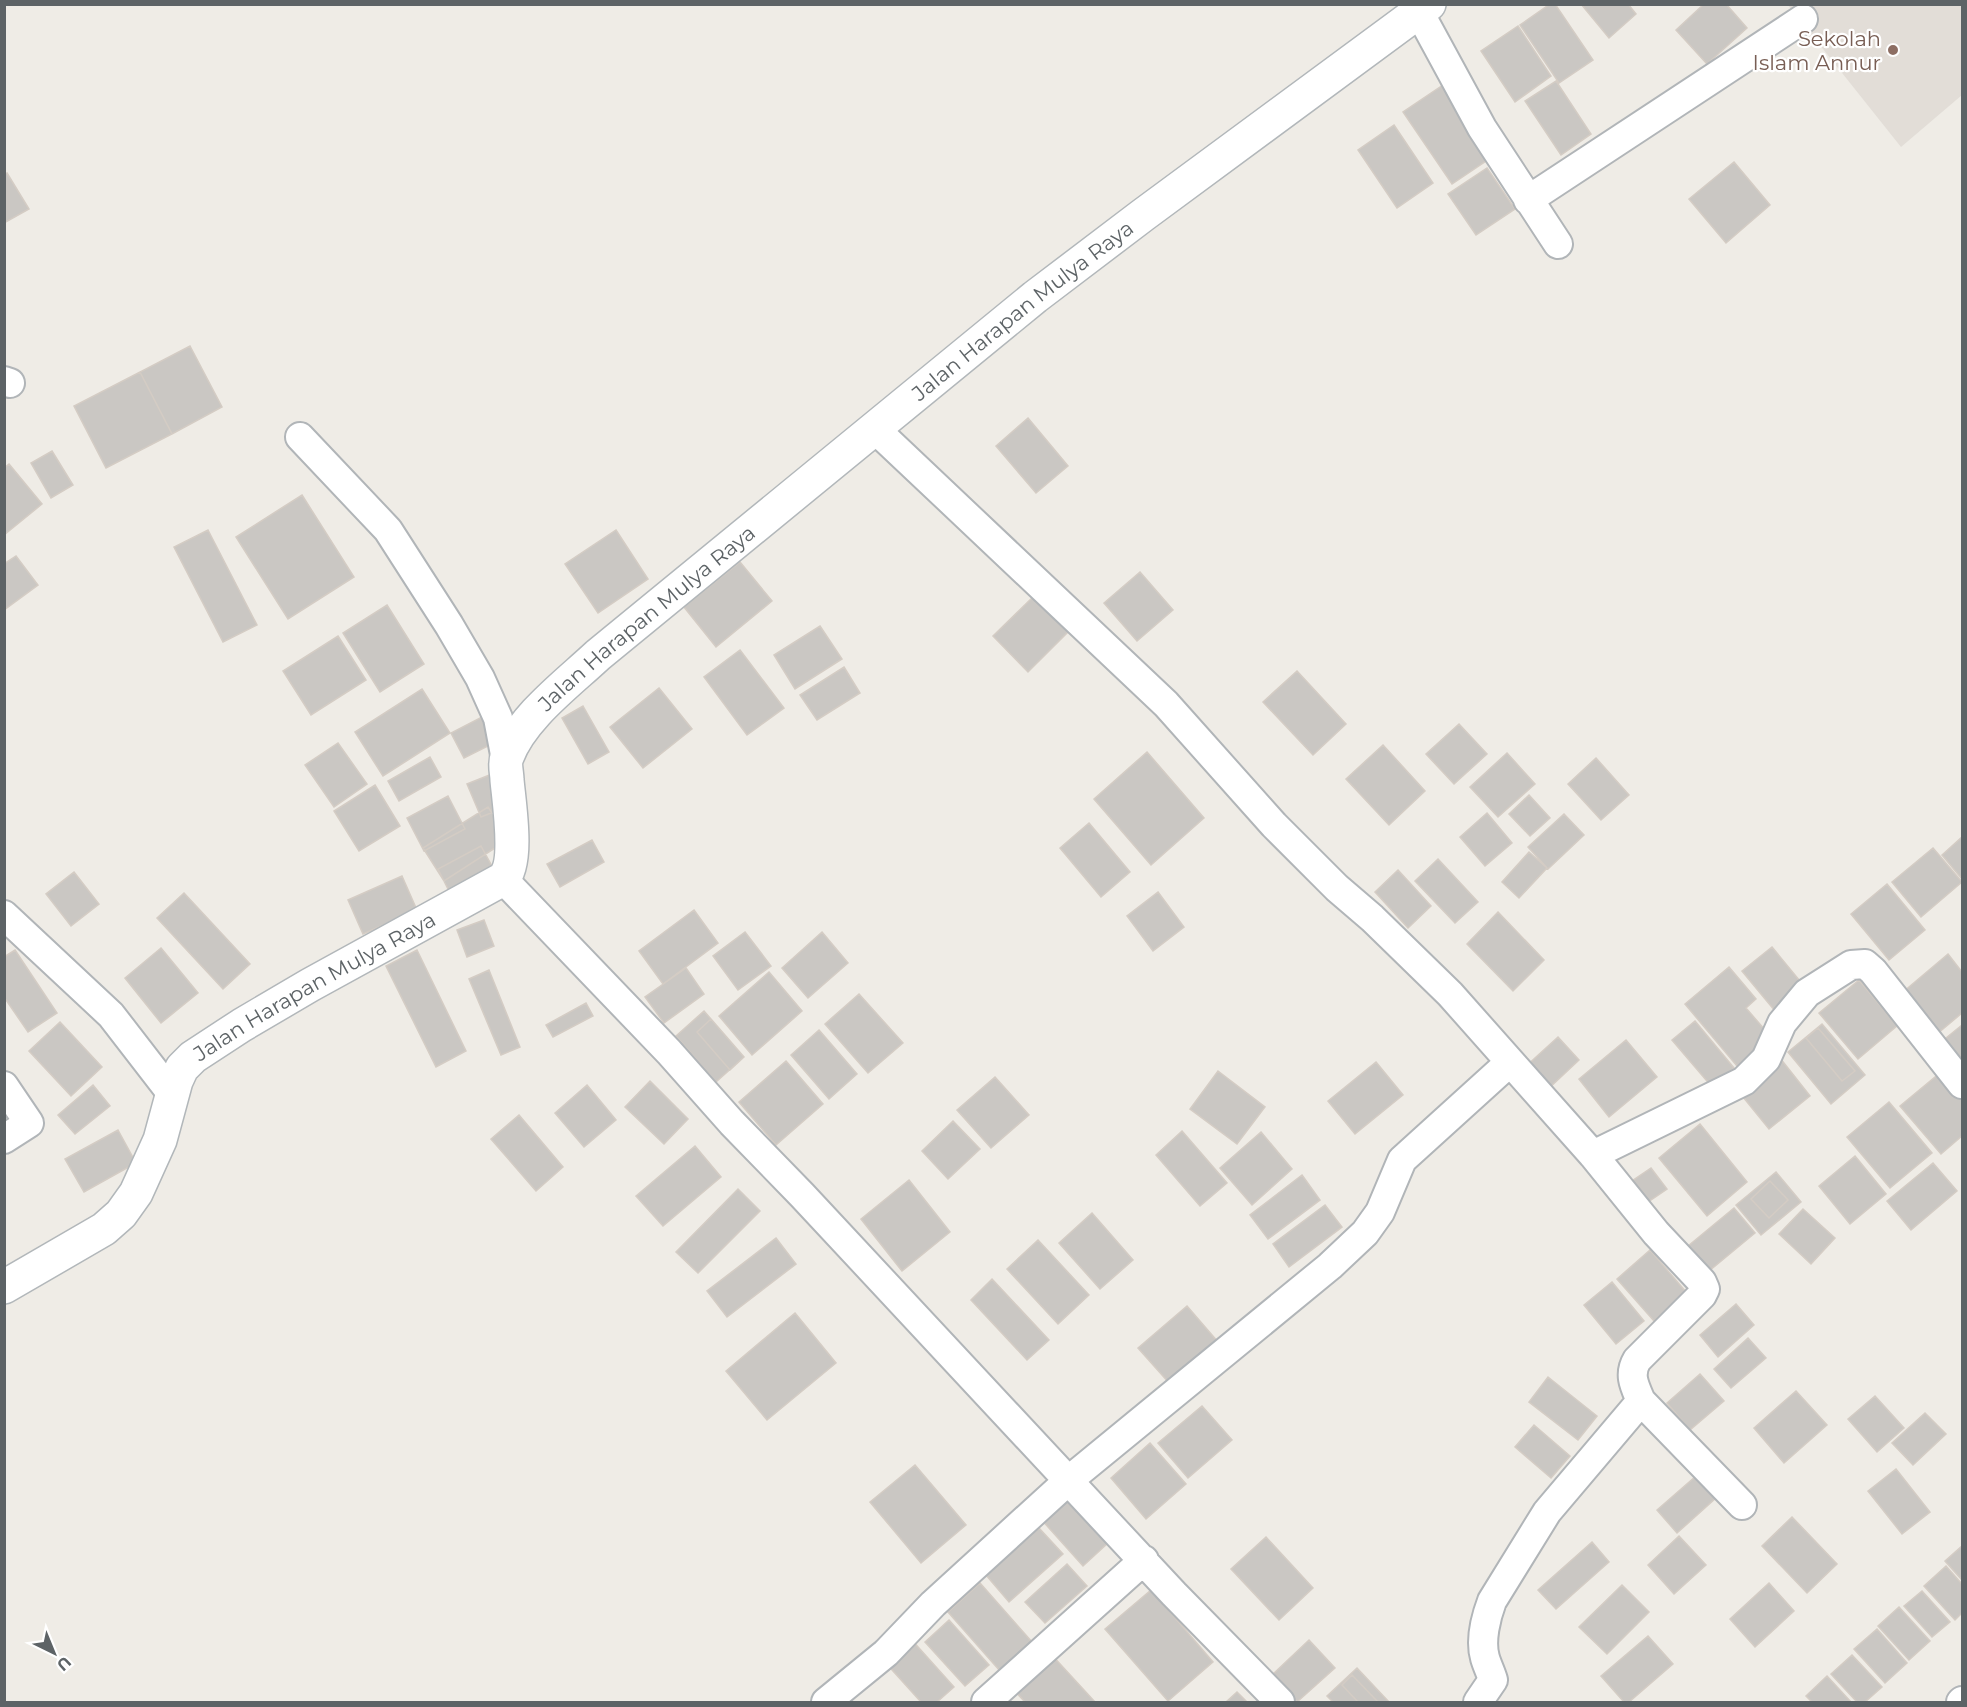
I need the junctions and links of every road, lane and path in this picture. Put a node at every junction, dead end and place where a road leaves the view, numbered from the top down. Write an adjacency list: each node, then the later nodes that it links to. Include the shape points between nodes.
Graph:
1 (1424, 8): 3 (street, via 1482,128); 5 (street, Jalan Harapan Mulya Raya, via 1035,297)
2 (1803, 19): 3 (street)
3 (1528, 200): 4 (street)
4 (1558, 244)
5 (875, 429): 7 (street, Jalan Harapan Mulya Raya, via 598,655 518,734); 10 (street, via 1166,704 1274,825 1430,974)
6 (300, 437): 7 (street, via 388,530 449,625 498,718)
7 (506, 760): 8 (street, Jalan Harapan Mulya Raya, via 511,864)
8 (503, 879): 13 (street, Jalan Harapan Mulya Raya, via 242,1025 182,1068); 18 (street)
9 (4, 915): 13 (street, via 111,1015)
10 (1509, 1063): 15 (street); 18 (street, via 1402,1160 1380,1212 1365,1233)
11 (1962, 1084): 15 (street, via 1873,971 1865,964 1851,965 1807,993 1782,1023 1766,1059 1744,1081)
12 (4, 1086): 14 (street, via 29,1123)
13 (172, 1094): 16 (street, Jalan Harapan Mulya Raya, via 160,1140 122,1214 104,1229)
14 (4, 1138)
15 (1593, 1155): 17 (street, via 1705,1289 1632,1368)
16 (7, 1281)
17 (1641, 1401): 19 (street); 24 (street, via 1547,1512 1492,1601 1483,1645 1493,1680)
18 (1069, 1480): 20 (street); 21 (street, via 933,1604 886,1653)
19 (1742, 1505)
20 (1144, 1560): 22 (street); 23 (street)
21 (826, 1702)
22 (987, 1702)
23 (1280, 1702)
24 (1478, 1702)

